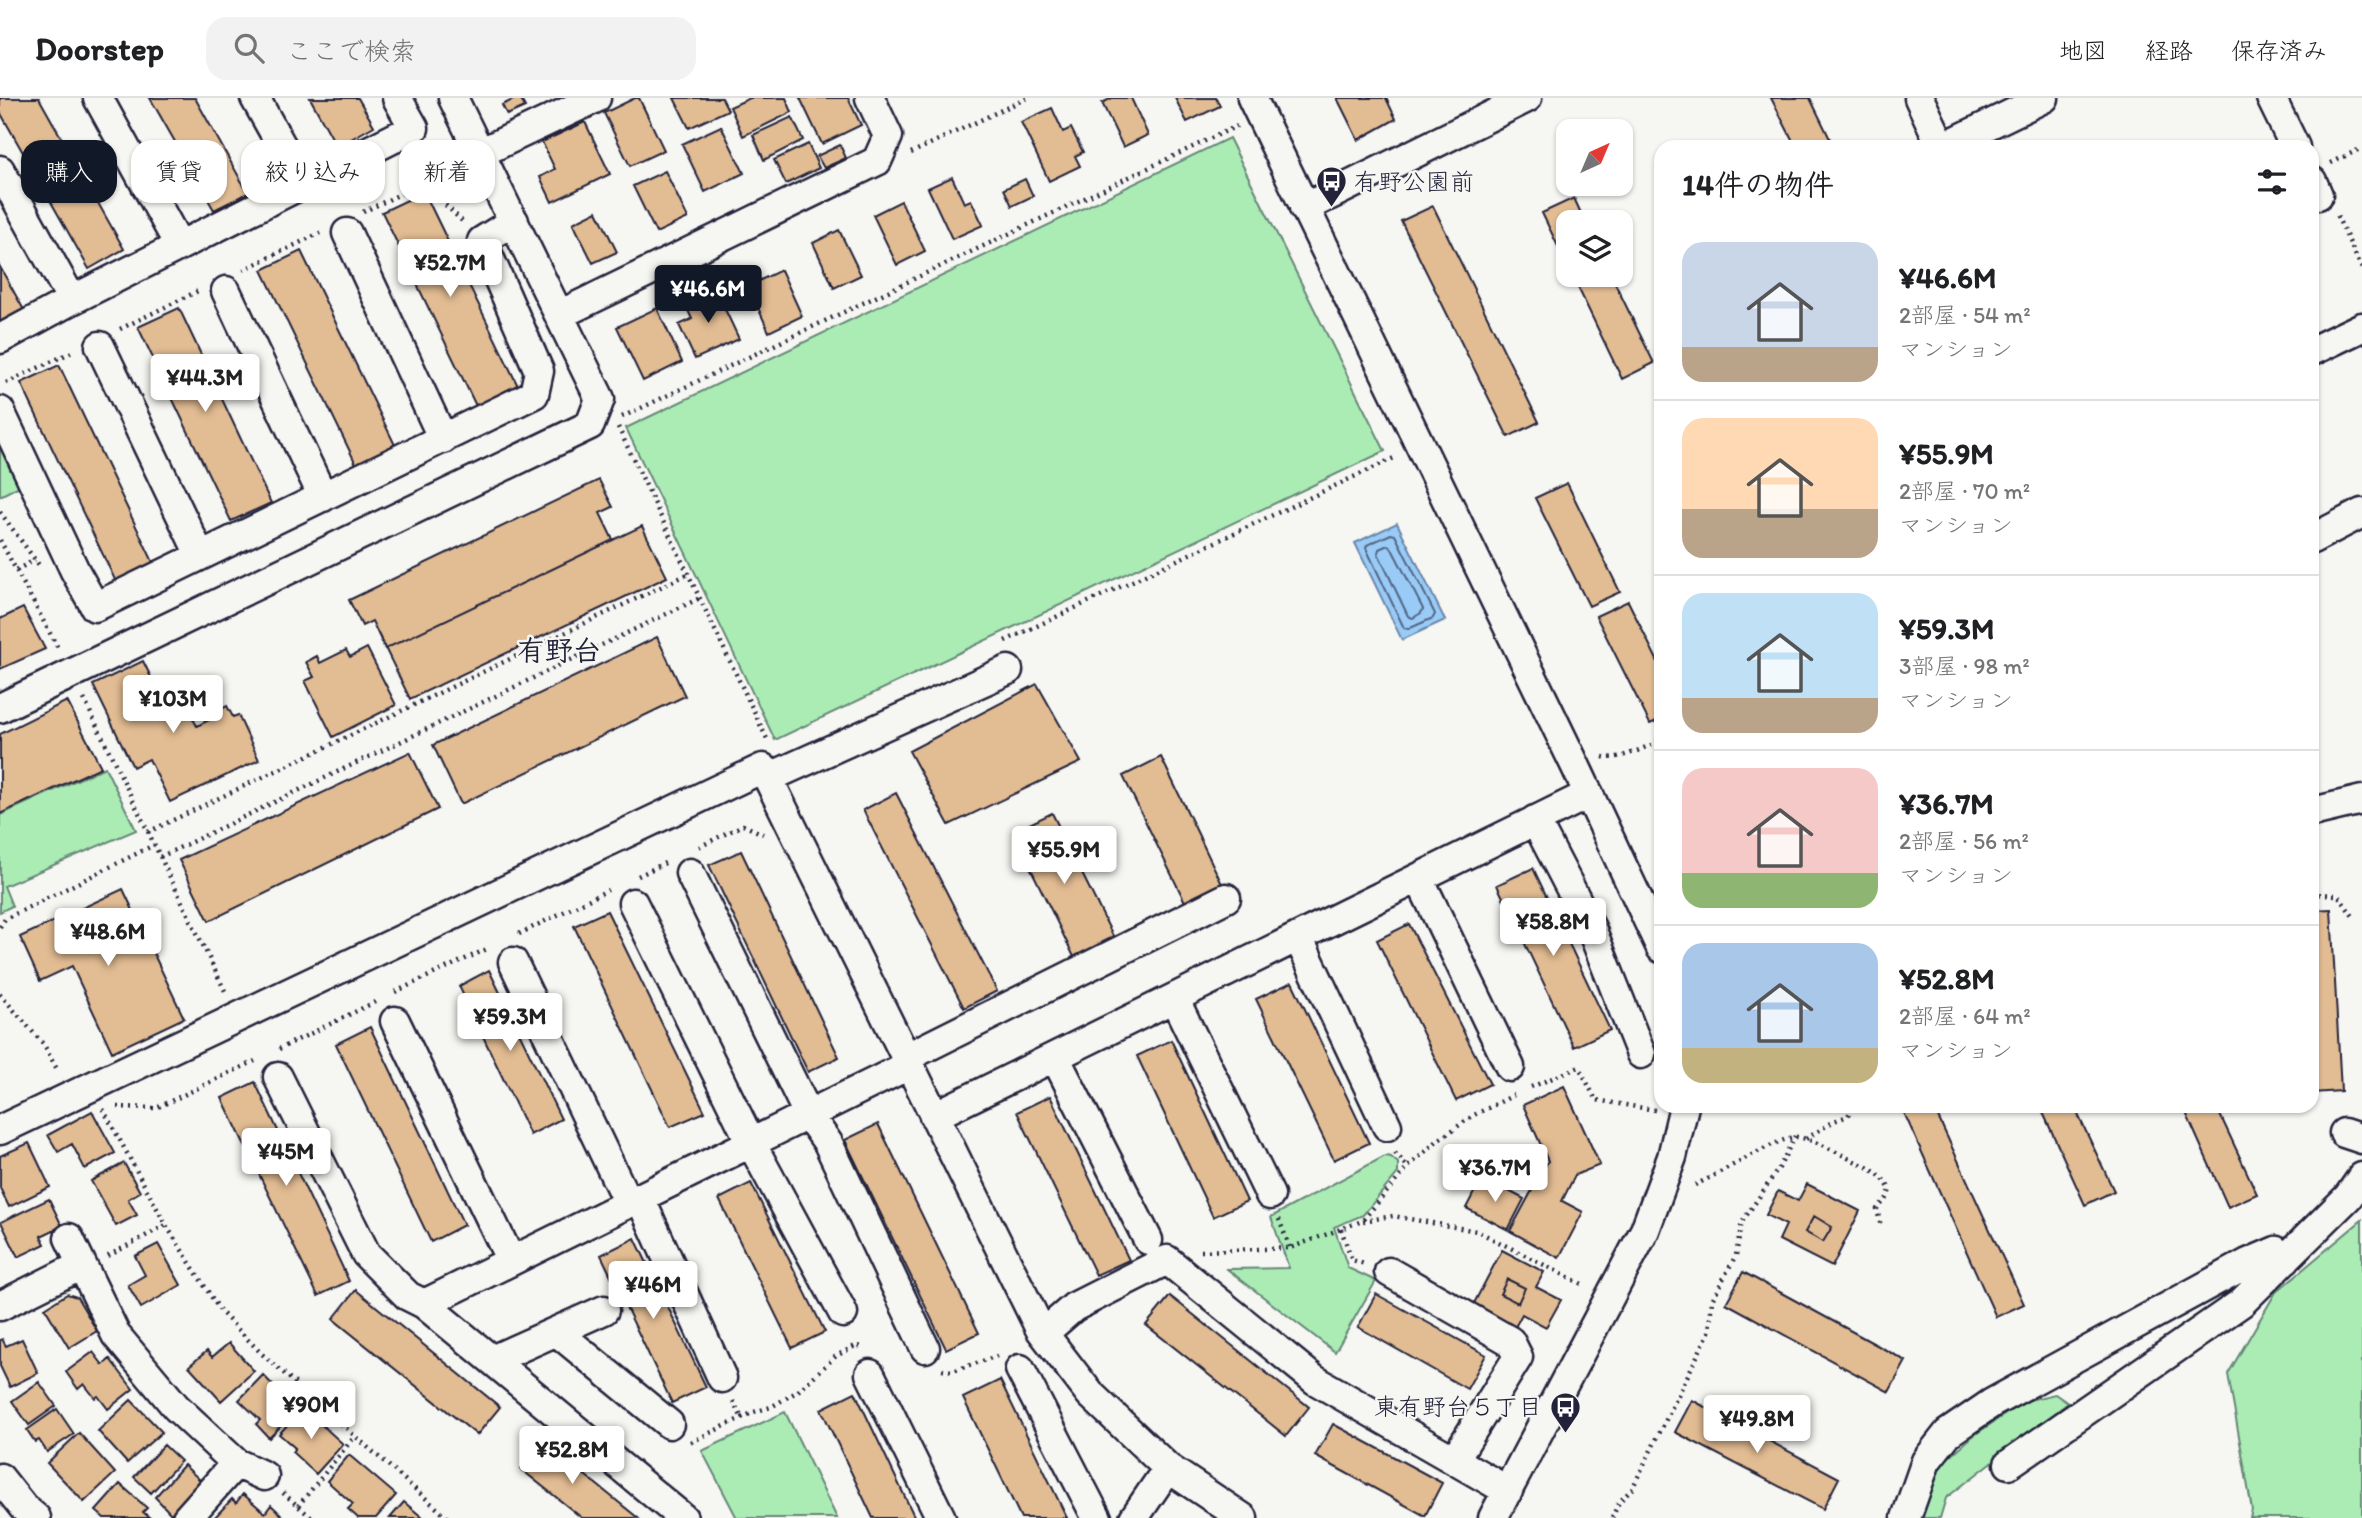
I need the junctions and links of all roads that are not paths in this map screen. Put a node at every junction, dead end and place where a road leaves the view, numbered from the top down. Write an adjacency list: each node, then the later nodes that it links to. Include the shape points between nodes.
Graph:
1 (98, 98): 25 (street)
2 (255, 98): 12 (street)
3 (397, 98): 17 (street, via 414,128)
4 (453, 98): 13 (street)
5 (596, 98): 18 (street)
6 (870, 98): 28 (street, via 888,136 877,161)
7 (1527, 98): 22 (street)
8 (1919, 98): 14 (street)
9 (2044, 98): 15 (street)
10 (2271, 98): 16 (street)
11 (1256, 106): 22 (street)
12 (278, 140)
13 (474, 140)
14 (1939, 140)
15 (1957, 140)
16 (2292, 140)
17 (385, 143)
18 (495, 146)
19 (0, 170): 27 (street)
20 (495, 183): 23 (street)
21 (264, 203): 25 (street)
22 (1304, 208): 42 (street)
23 (514, 221): 28 (street); 34 (street, via 482,241 539,371 534,394)
24 (347, 233): 34 (street)
25 (179, 245): 27 (street)
26 (226, 291): 35 (street)
27 (72, 300): 30 (street)
28 (559, 315): 40 (street, via 600,399 590,425)
29 (2362, 327): 32 (street)
30 (0, 339)
31 (100, 346): 38 (street)
32 (2319, 348)
33 (0, 411): 38 (street, via 94,607)
34 (443, 439): 35 (street)
35 (323, 497): 38 (street)
36 (2362, 513): 37 (street)
37 (2319, 535)
38 (200, 555)
39 (1000, 658): 41 (street)
40 (0, 708)
41 (768, 778): 57 (street); 64 (street, via 763,768 238,1017 88,1096)
42 (1589, 794): 45 (street); 50 (street)
43 (2362, 800): 44 (street)
44 (2319, 810)
45 (1535, 820): 47 (street); 55 (street, via 1591,928)
46 (682, 863): 61 (street)
47 (1419, 878): 51 (street); 59 (street)
48 (626, 890): 65 (street)
49 (1226, 898): 57 (street)
50 (1654, 932)
51 (1298, 937): 53 (street); 63 (street)
52 (507, 948): 68 (street)
53 (1174, 998): 56 (street); 67 (street)
54 (395, 1021): 72 (street)
55 (1641, 1054)
56 (1055, 1057): 62 (street); 70 (street)
57 (907, 1062): 61 (street); 62 (street)
58 (270, 1063): 75 (street, via 366,1254 408,1296)
59 (1510, 1067)
60 (1683, 1113): 93 (street, via 1645,1230)
61 (808, 1116): 65 (street); 81 (street, via 828,1143)
62 (934, 1116): 80 (street)
63 (1387, 1126)
64 (0, 1130)
65 (751, 1143): 68 (street); 78 (street)
66 (2362, 1177): 71 (street)
67 (1270, 1195)
68 (634, 1201): 72 (street); 85 (street)
69 (69, 1238): 73 (street)
70 (1157, 1250): 80 (street); 87 (street, via 1315,1380)
71 (2287, 1259): 89 (street, via 2241,1303); 102 (street, via 2276,1251 2248,1263 1992,1403 1948,1433 1926,1461)
72 (511, 1261): 75 (street)
73 (83, 1267): 76 (street); 88 (street, via 116,1335 176,1407)
74 (1389, 1272): 87 (street, via 1510,1341 1518,1357)
75 (424, 1304): 82 (street)
76 (0, 1306)
77 (604, 1310): 79 (street)
78 (844, 1313)
79 (557, 1332): 82 (street); 86 (street)
80 (1044, 1333): 90 (street, via 1090,1394)
81 (933, 1359)
82 (492, 1360): 96 (street)
83 (1010, 1361): 98 (street)
84 (870, 1362): 97 (street)
85 (722, 1378)
86 (675, 1435)
87 (1454, 1460): 93 (street)
88 (236, 1463): 91 (street); 95 (street)
89 (2010, 1464)
90 (1168, 1468): 99 (street); 100 (street)
91 (264, 1476)
92 (0, 1478): 94 (street)
93 (1508, 1491): 101 (street)
94 (36, 1518)
95 (187, 1518)
96 (683, 1518)
97 (941, 1518)
98 (1097, 1518)
99 (1134, 1518)
100 (1243, 1518)
101 (1493, 1518)
102 (1906, 1518)

